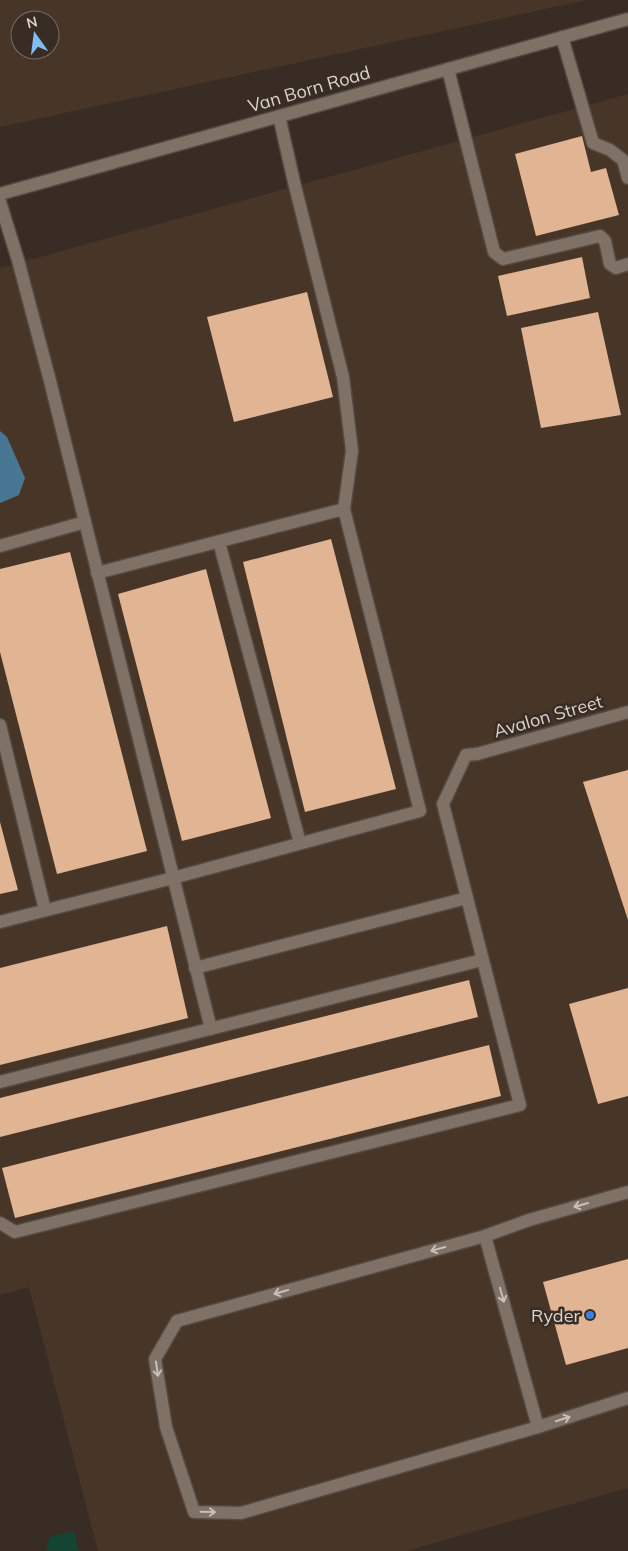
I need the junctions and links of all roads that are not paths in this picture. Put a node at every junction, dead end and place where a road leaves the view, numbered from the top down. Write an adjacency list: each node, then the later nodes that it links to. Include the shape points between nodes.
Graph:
1 (628, 19): 2 (main road, Van Born Road)
2 (562, 37): 3 (main road, Van Born Road); 5 (main road, via 593,143 623,160)
3 (448, 69): 4 (main road, Van Born Road); 8 (main road, via 494,252 503,259 600,236 605,241 610,264 616,268)
4 (279, 116): 6 (main road, Van Born Road); 9 (main road, via 343,377 352,450)
5 (628, 178)
6 (0, 194)
7 (0, 202): 10 (main road, via 18,260)
8 (628, 264)
9 (344, 509): 11 (main road); 16 (main road, via 420,811)
10 (85, 522): 12 (main road); 13 (main road)
11 (219, 542): 13 (main road); 16 (main road)
12 (0, 546)
13 (98, 573): 17 (main road)
14 (628, 712): 18 (main road, Avalon Street, via 466,755 443,804)
15 (0, 725): 19 (main road)
16 (300, 843): 17 (main road)
17 (173, 878): 19 (main road); 22 (main road)
18 (467, 898): 21 (main road); 22 (main road)
19 (46, 910): 20 (main road)
20 (0, 922)
21 (482, 960): 23 (main road); 26 (main road, via 520,1105 15,1232)
22 (195, 968): 23 (main road)
23 (211, 1029): 24 (main road)
24 (0, 1082)
25 (628, 1192): 27 (main road, one-way to 27)
26 (0, 1223)
27 (485, 1236): 29 (main road, one-way to 29); 29 (main road, one-way to 29, via 177,1321 156,1359 166,1427 194,1512 241,1512)
28 (628, 1398): 29 (main road, one-way to 28)
29 (538, 1427)

